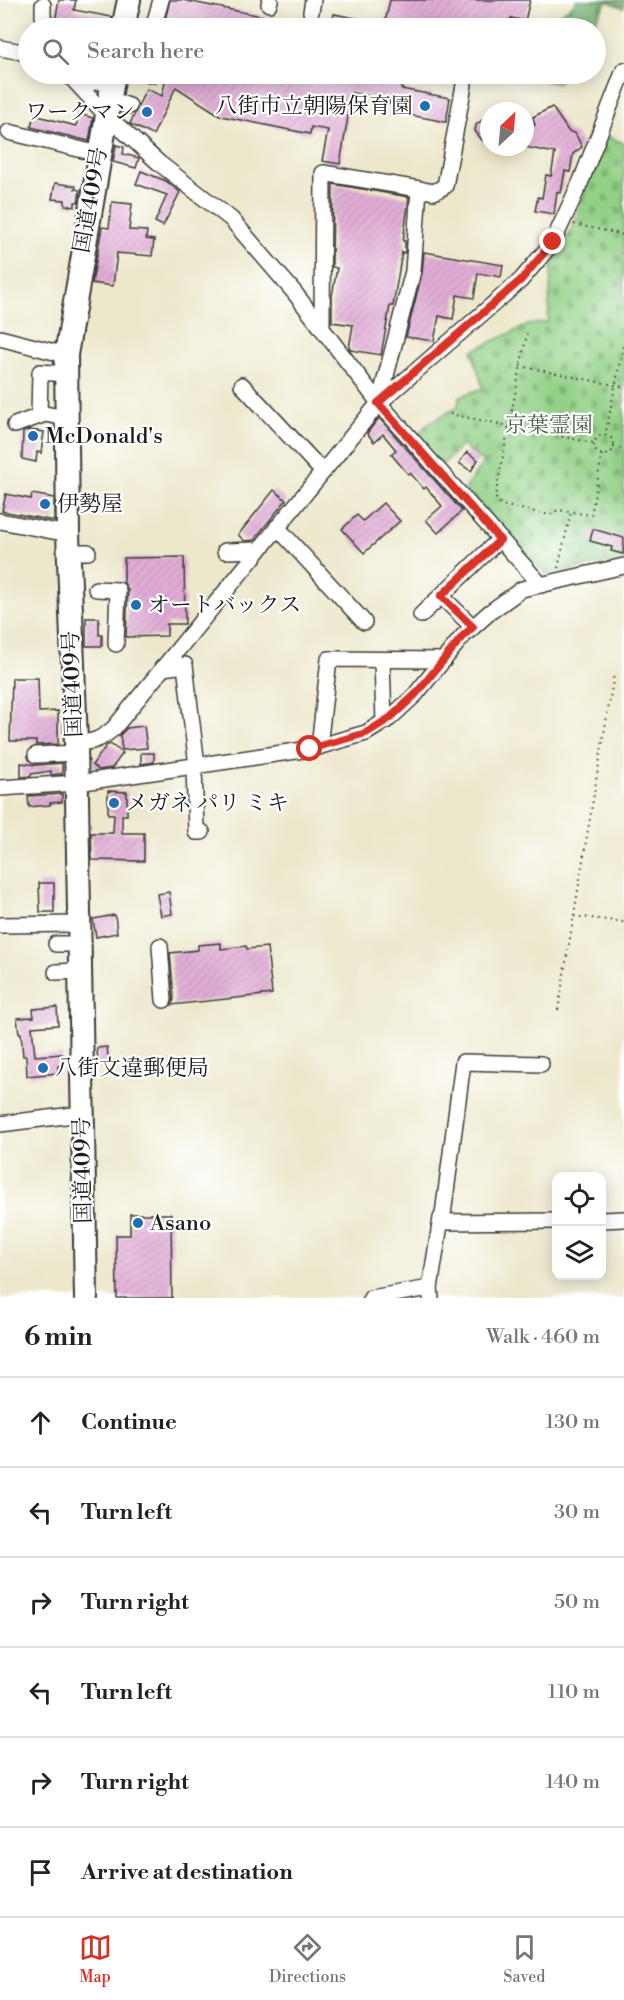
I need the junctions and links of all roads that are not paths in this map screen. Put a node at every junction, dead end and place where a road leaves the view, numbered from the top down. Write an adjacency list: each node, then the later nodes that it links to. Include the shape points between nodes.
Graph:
1 (161, 0): 6 (street)
2 (124, 2): 5 (highway)
3 (44, 5): 4 (street)
4 (44, 18)
5 (123, 18)
6 (156, 18)
7 (0, 48): 8 (street)
8 (18, 51)
9 (624, 70): 21 (street, via 553,242 521,280)
10 (89, 84): 13 (street)
11 (91, 84): 13 (street)
12 (464, 85): 16 (street, via 445,186 434,192)
13 (114, 94): 15 (highway, 国道409号); 17 (street, via 159,164 231,219)
14 (9, 132): 15 (street)
15 (99, 154): 19 (highway, 国道409号)
16 (419, 189): 17 (street, via 323,172); 21 (street, via 413,271)
17 (322, 328): 21 (street)
18 (0, 338): 19 (street)
19 (66, 364): 22 (street, via 40,372); 23 (highway, 国道409号)
20 (242, 385): 25 (street)
21 (378, 403): 25 (street); 28 (street)
22 (39, 416): 23 (street); 24 (street)
23 (66, 418): 29 (highway, 国道409号)
24 (15, 425)
25 (322, 471): 27 (street)
26 (0, 521): 29 (street)
27 (277, 527): 30 (street); 37 (street)
28 (500, 540): 33 (street); 35 (street)
29 (75, 546): 45 (highway, 国道409号)
30 (258, 550): 31 (street); 42 (street)
31 (225, 551)
32 (624, 566): 33 (street)
33 (548, 584): 38 (street, via 522,589)
34 (96, 589): 39 (street, via 118,590)
35 (441, 596): 36 (street); 38 (street)
36 (421, 615)
37 (364, 622)
38 (473, 627): 41 (street)
39 (116, 644)
40 (381, 660): 41 (street); 43 (street); 44 (street, via 329,659)
41 (444, 660): 43 (street, via 415,695)
42 (162, 668): 45 (street, via 114,728 102,738); 47 (street, via 185,665)
43 (384, 722): 44 (street, via 366,733)
44 (319, 747): 47 (street)
45 (76, 748): 46 (street); 48 (highway, 国道409号)
46 (36, 755)
47 (196, 766): 48 (street); 50 (street, via 196,832)
48 (77, 783): 49 (street); 54 (highway, 国道409号, via 85,889)
49 (0, 788)
50 (202, 832)
51 (0, 926): 54 (street)
52 (56, 944): 54 (street)
53 (160, 946): 56 (street)
54 (82, 960): 55 (street); 58 (highway, 国道409号)
55 (56, 972)
56 (164, 1000)
57 (541, 1064): 63 (street, via 463,1062)
58 (81, 1114): 59 (street); 65 (highway, 国道409号)
59 (0, 1124)
60 (624, 1219): 61 (street)
61 (606, 1220)
62 (552, 1221): 63 (street)
63 (442, 1222): 64 (street, via 441,1218)
64 (430, 1293): 66 (street)
65 (86, 1298)
66 (371, 1298)

